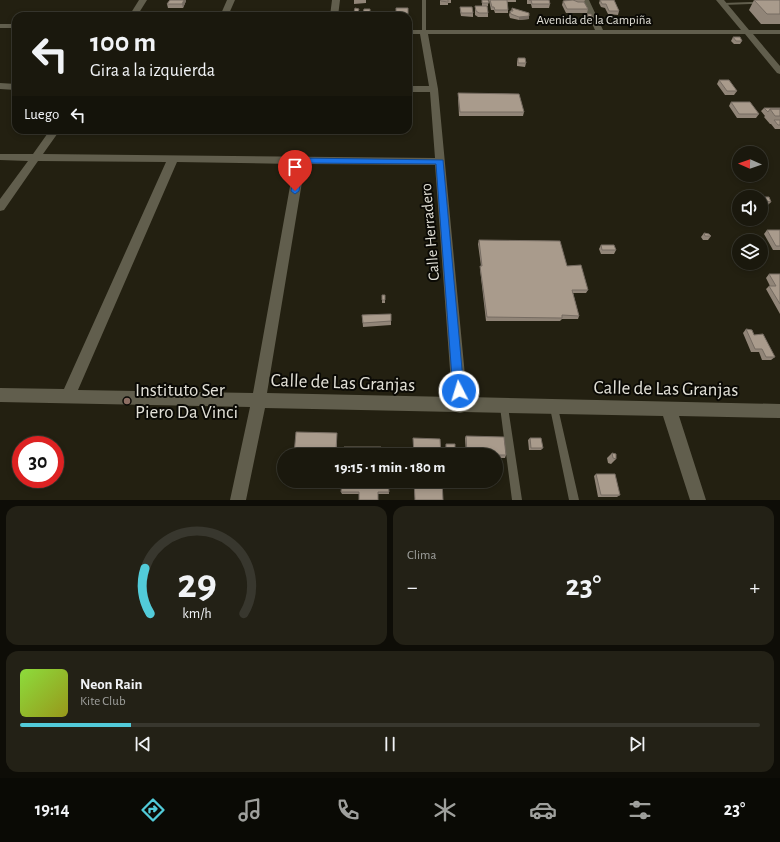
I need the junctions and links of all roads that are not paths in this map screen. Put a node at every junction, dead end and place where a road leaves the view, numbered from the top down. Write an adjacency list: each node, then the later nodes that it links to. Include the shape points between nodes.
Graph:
1 (144, 0): 8 (street)
2 (231, 0): 9 (street)
3 (336, 0): 10 (street)
4 (424, 0): 14 (lane)
5 (585, 0): 15 (street)
6 (722, 2): 7 (lane); 16 (street)
7 (780, 2)
8 (136, 12)
9 (226, 12)
10 (334, 12)
11 (0, 26): 12 (street)
12 (12, 26)
13 (412, 32): 14 (street, Avenida de la Campiña)
14 (424, 32): 15 (street, Avenida de la Campiña); 21 (street, Calle Herradero)
15 (600, 32): 16 (street, Avenida de la Campiña)
16 (746, 32): 17 (street, Avenida de la Campiña); 18 (street)
17 (780, 32)
18 (780, 71)
19 (0, 86): 20 (street)
20 (12, 87)
21 (434, 89): 22 (street); 28 (street, Calle Herradero)
22 (412, 90)
23 (51, 134): 25 (street)
24 (0, 157): 25 (street)
25 (35, 158): 26 (street); 29 (street)
26 (173, 159): 27 (street); 31 (street)
27 (300, 161): 28 (street); 32 (street)
28 (440, 162): 33 (street, Calle Herradero)
29 (0, 207)
30 (0, 395): 31 (street, Calle de Las Granjas)
31 (68, 396): 32 (street, Calle de Las Granjas)
32 (259, 400): 33 (street, Calle de Las Granjas); 38 (street)
33 (460, 406): 34 (street, Calle de Las Granjas)
34 (504, 407): 35 (street, Calle de Las Granjas); 39 (lane)
35 (554, 408): 36 (street, Calle de Las Granjas); 40 (lane)
36 (669, 410): 37 (street, Calle de Las Granjas); 41 (street)
37 (780, 411)
38 (238, 500)
39 (517, 500)
40 (574, 500)
41 (698, 500)

